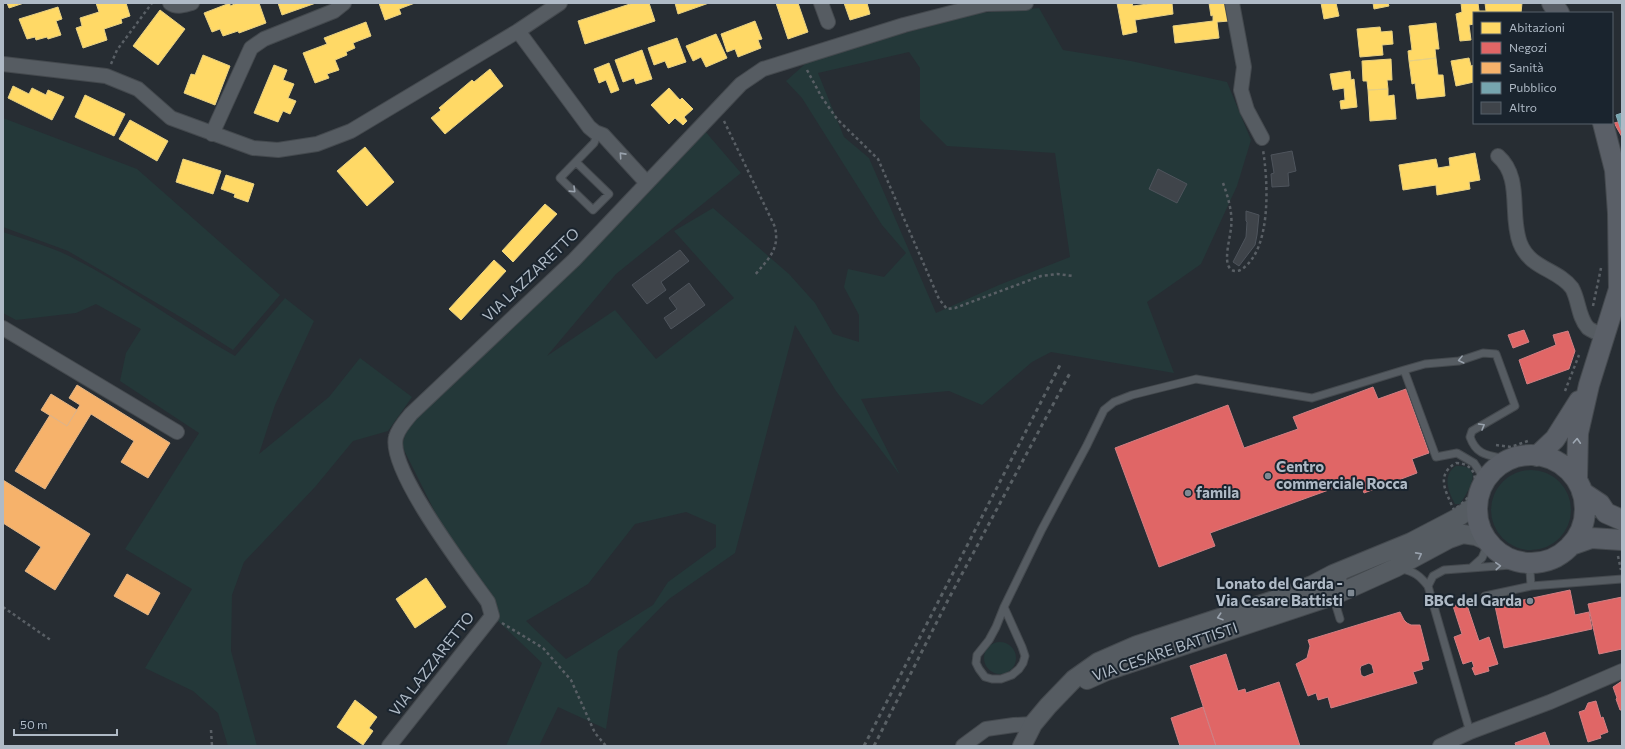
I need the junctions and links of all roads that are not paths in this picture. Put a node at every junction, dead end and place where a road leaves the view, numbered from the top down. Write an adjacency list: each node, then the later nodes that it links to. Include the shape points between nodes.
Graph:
1 (170, 3): 2 (street, via 174,6 183,6)
2 (192, 3)
3 (344, 3): 16 (street, via 334,11 264,39 251,48)
4 (560, 3): 12 (street)
5 (821, 3): 11 (street)
6 (1026, 3): 9 (street, VIA LAZZARETTO)
7 (1232, 3): 17 (street, via 1244,67 1241,90 1247,110)
8 (1552, 3): 10 (main road)
9 (986, 4): 20 (street, VIA LAZZARETTO, via 904,25 763,69 741,84)
10 (1558, 12)
11 (828, 22)
12 (518, 31): 15 (street, via 589,128); 16 (street, via 351,132 317,144 278,150 253,148)
13 (3, 64): 16 (street, via 106,76 138,89 171,118)
14 (1603, 124): 21 (main road, via 1615,170)
15 (595, 132): 19 (lane, via 594,143); 20 (street, one-way to 15, via 603,135)
16 (212, 134)
17 (1262, 138)
18 (1498, 156): 23 (street, via 1510,170 1520,242 1527,256 1572,288 1581,315)
19 (576, 162): 19 (lane, one-way to 19, via 560,178 593,210 609,194)
20 (646, 182): 53 (street, VIA LAZZARETTO, via 574,260 423,401 403,424 396,437 401,467 416,497 488,602 492,616)
21 (1620, 212): 23 (main road, via 1619,290)
22 (3, 328): 26 (street)
23 (1596, 332): 25 (main road)
24 (1404, 370): 28 (lane, one-way to 24, via 1481,453 1474,447 1470,437 1472,431 1515,406 1496,354 1483,353 1459,361 1425,364); 29 (lane, via 1436,457 1457,453 1474,463); 47 (lane, via 1312,398 1196,379 1114,402 1104,410)
25 (1589, 385): 27 (main road, via 1555,439 1547,448); 30 (main road, one-way to 25, via 1578,433)
26 (177, 432)
27 (1534, 447): 28 (main road, via 1523,456); 30 (main road, via 1560,463)
28 (1510, 460): 29 (main road, via 1498,467)
29 (1486, 481): 31 (main road, via 1481,489)
30 (1580, 486): 32 (main road, via 1606,513); 35 (main road, via 1585,507 1584,520 1582,529)
31 (1478, 504): 33 (main road, via 1478,518); 36 (street, VIA CESARE BATTISTI, via 1457,518)
32 (1622, 520)
33 (1489, 542): 37 (main road, via 1498,552); 38 (lane, via 1482,558); 39 (street, VIA CESARE BATTISTI, one-way to 33, via 1463,534)
34 (1619, 543): 35 (main road, via 1592,538)
35 (1571, 546): 37 (main road, via 1548,561)
36 (1386, 552): 40 (lane, via 1380,562); 50 (street, VIA CESARE BATTISTI, one-way to 50, via 1286,596 1115,654 1098,662 1074,679)
37 (1525, 564): 38 (lane, one-way to 37); 44 (lane, via 1530,571)
38 (1472, 567): 43 (lane, via 1444,570 1434,576)
39 (1395, 568): 43 (lane, via 1410,570); 45 (street, VIA CESARE BATTISTI)
40 (1361, 571)
41 (1348, 577): 45 (lane, via 1335,582)
42 (1622, 579): 44 (lane)
43 (1428, 586): 52 (lane)
44 (1531, 586): 46 (lane)
45 (1333, 596): 48 (lane); 50 (street, VIA CESARE BATTISTI, via 1107,671 1083,682)
46 (1485, 596)
47 (1004, 607): 47 (lane, via 989,640 977,655 976,663 979,668 985,677 992,679 1012,675 1019,669 1025,656)
48 (1340, 619)
49 (1622, 671): 52 (street)
50 (1048, 706): 51 (street)
51 (1033, 724): 54 (street, via 986,729); 55 (street)
52 (1470, 732): 56 (street)
53 (389, 746)
54 (963, 746)
55 (1022, 746)
56 (1440, 746)

